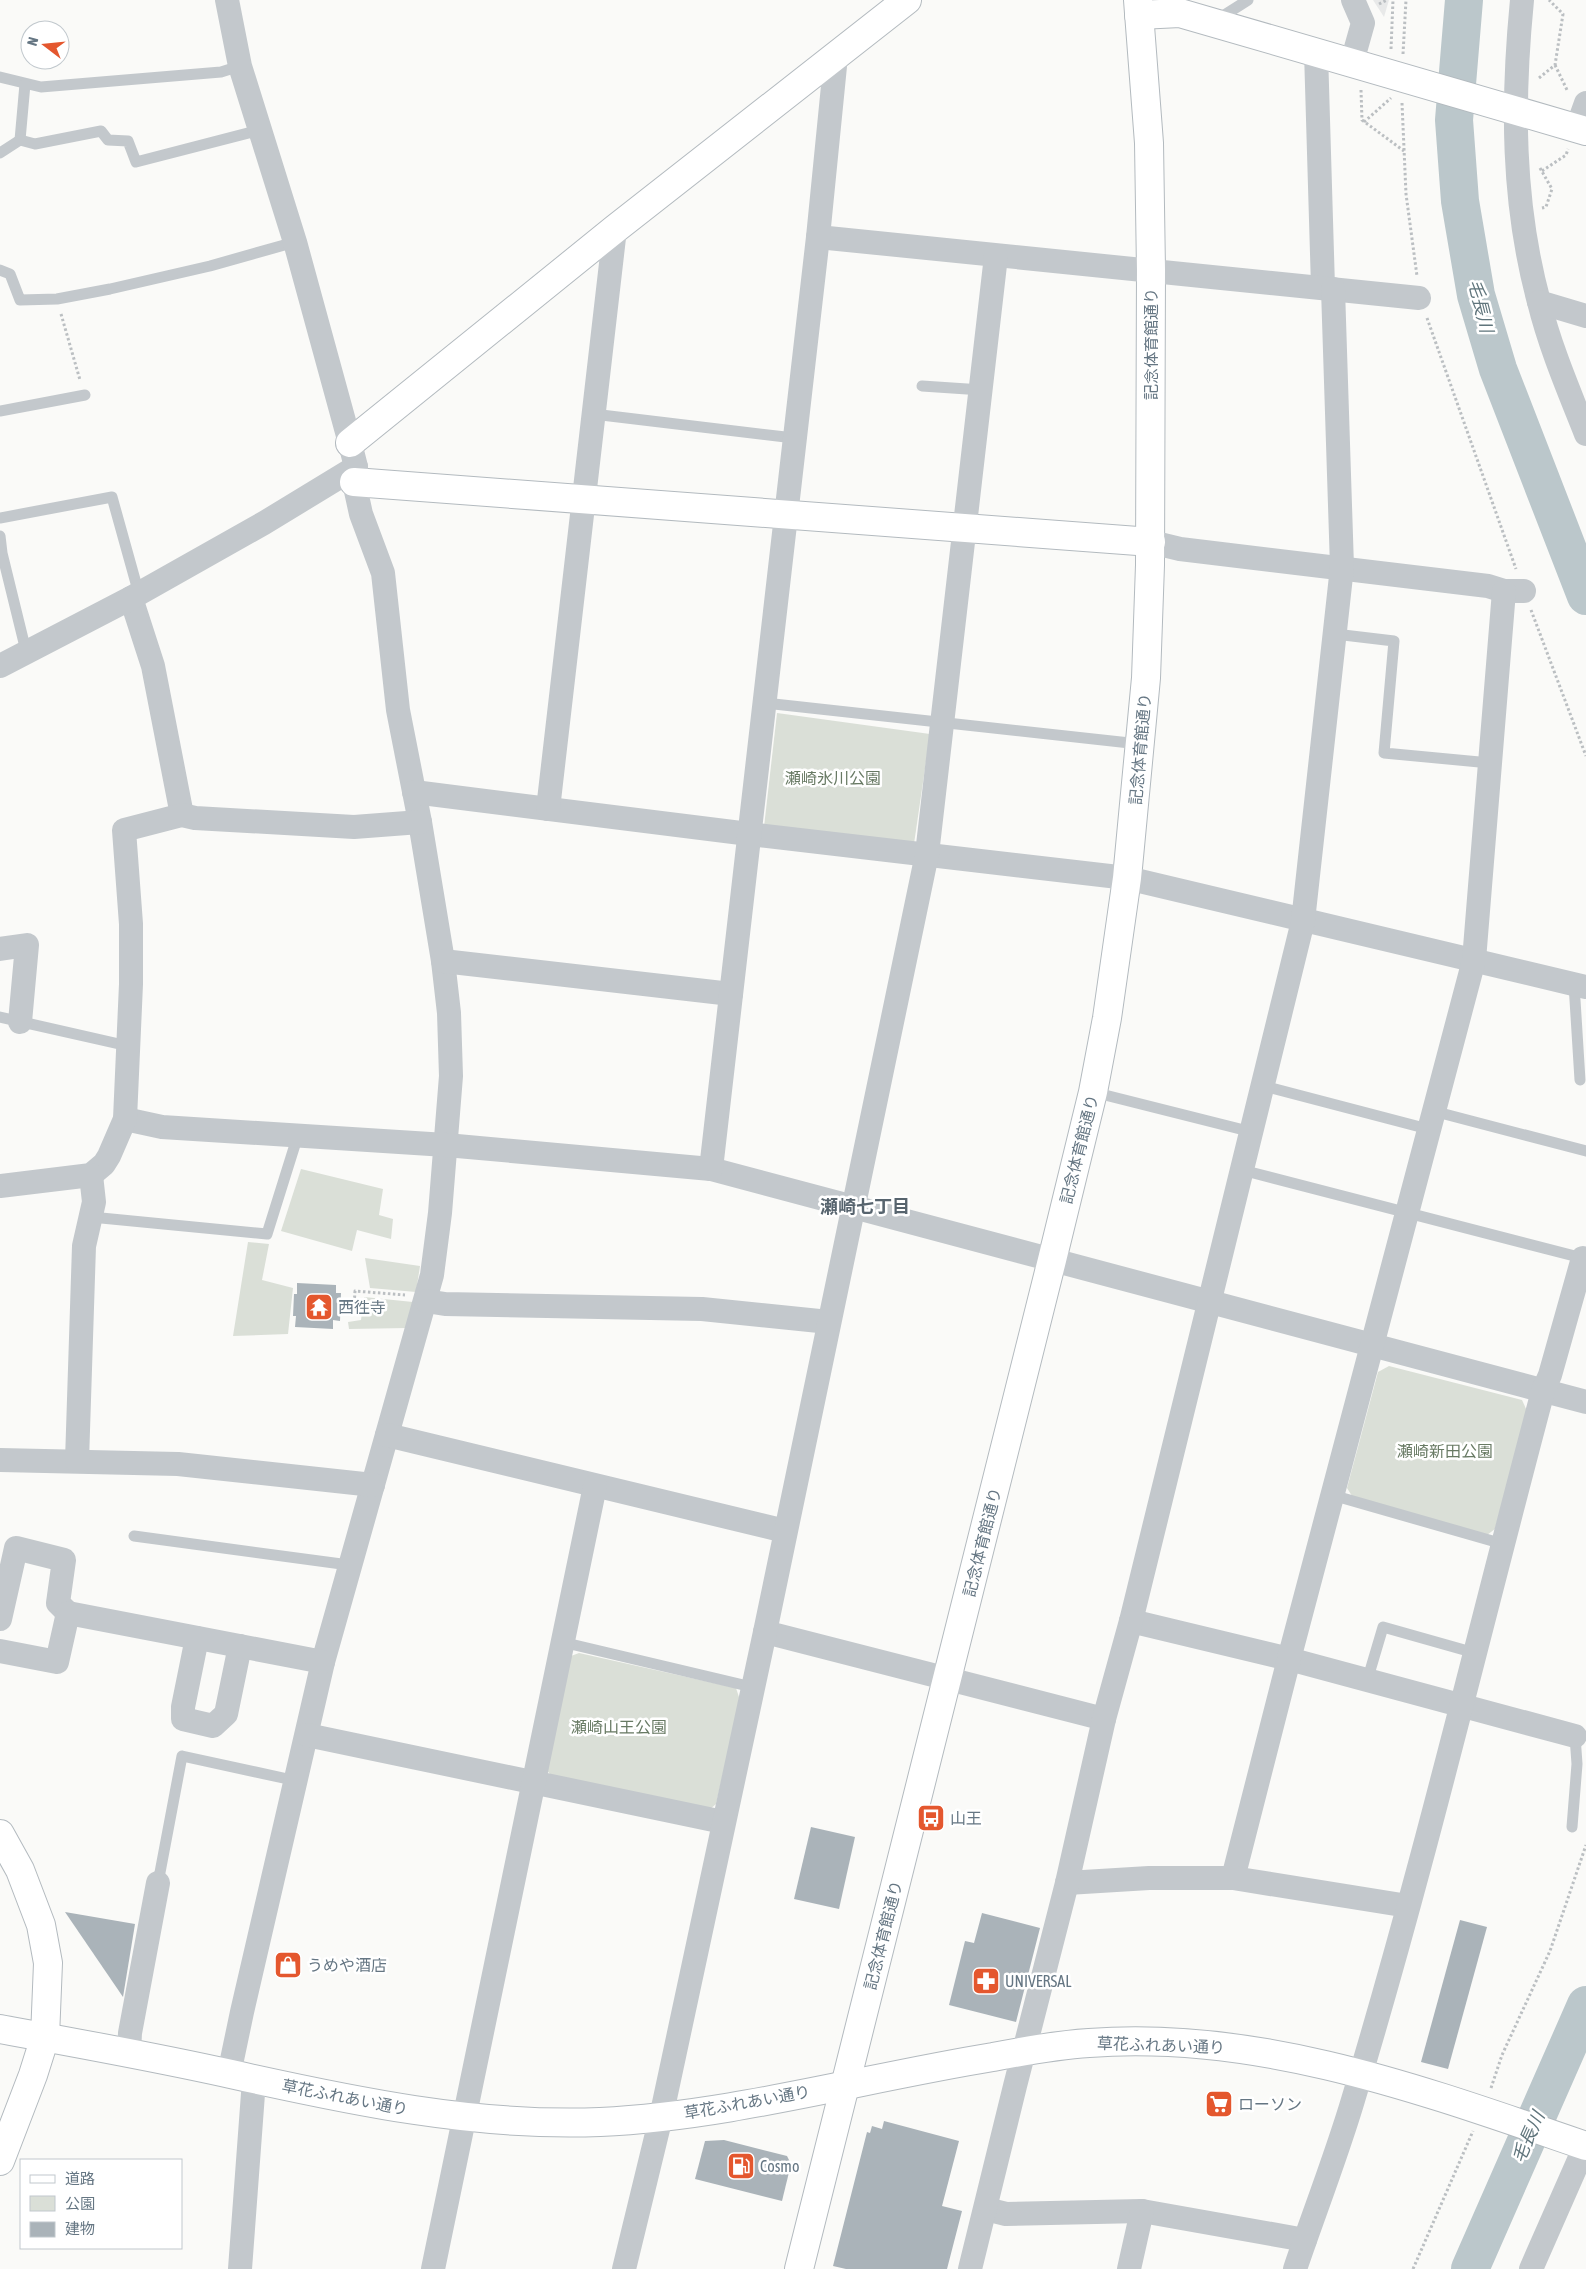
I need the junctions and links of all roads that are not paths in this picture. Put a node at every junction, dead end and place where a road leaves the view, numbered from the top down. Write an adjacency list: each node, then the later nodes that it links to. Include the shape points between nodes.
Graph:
1 (227, 0): 11 (street)
2 (1248, 0): 7 (lane)
3 (1353, 0): 10 (street, via 1363,23)
4 (1522, 0): 15 (street)
5 (894, 4): 9 (street)
6 (1139, 8): 7 (street, via 1180,13); 25 (street, 記念体育館通り, via 1149,143)
7 (1214, 22): 8 (street)
8 (1316, 52): 10 (street); 26 (street)
9 (836, 56): 20 (street); 21 (street)
10 (1352, 62): 15 (street)
11 (240, 66): 13 (lane, via 221,72 41,87); 16 (street)
12 (0, 78): 13 (lane)
13 (25, 84): 18 (lane)
14 (1578, 100): 17 (street)
15 (1511, 108): 17 (street); 28 (street, via 1519,199)
16 (260, 130): 18 (lane, via 136,162 128,142 108,140 101,131 35,144); 22 (street)
17 (1577, 136)
18 (20, 140): 19 (lane)
19 (0, 153)
20 (615, 229): 34 (street); 37 (street)
21 (818, 237): 23 (street); 36 (street)
22 (296, 242): 24 (lane, via 210,266 57,299 20,300 10,274); 37 (street)
23 (996, 256): 25 (street); 31 (street)
24 (0, 270)
25 (1151, 270): 26 (street); 43 (street, 記念体育館通り)
26 (1328, 288): 27 (street); 44 (street)
27 (1420, 298)
28 (1538, 302): 29 (street); 35 (street)
29 (1586, 316)
30 (922, 386): 31 (lane)
31 (982, 390): 41 (street)
32 (85, 395): 33 (lane)
33 (0, 411)
34 (593, 414): 36 (lane); 38 (street)
35 (1586, 434)
36 (794, 438): 39 (street)
37 (353, 464): 38 (street); 45 (street, via 264,523); 53 (street, via 361,514 383,573 398,710)
38 (583, 501): 39 (street); 54 (street)
39 (786, 516): 41 (street); 49 (street)
40 (0, 518): 45 (lane, via 112,497)
41 (965, 530): 43 (street); 50 (street)
42 (0, 536): 47 (lane)
43 (1151, 542): 44 (street, via 1180,549); 51 (street, 記念体育館通り)
44 (1342, 567): 46 (street); 52 (street, via 1514,591)
45 (135, 596): 47 (street); 55 (street, via 153,666)
46 (1335, 634): 52 (lane, via 1394,641 1384,753); 60 (street)
47 (26, 652): 48 (street)
48 (0, 666)
49 (764, 703): 50 (lane); 57 (street)
50 (943, 722): 51 (lane); 58 (street)
51 (1141, 744): 59 (street, 記念体育館通り)
52 (1490, 763): 63 (street)
53 (414, 792): 54 (street); 56 (street)
54 (548, 809): 57 (street)
55 (182, 815): 56 (street, via 354,828); 67 (street, via 124,830 131,924)
56 (420, 822): 62 (street)
57 (749, 834): 58 (street); 65 (street)
58 (928, 854): 59 (street); 81 (street)
59 (1127, 878): 60 (street); 70 (street, 記念体育館通り)
60 (1303, 921): 63 (street); 69 (street)
61 (0, 949): 66 (street, via 27,945)
62 (443, 960): 65 (street); 75 (street, via 451,1076)
63 (1474, 960): 64 (street); 72 (street)
64 (1580, 986): 68 (lane)
65 (731, 994): 77 (street)
66 (10, 1019): 67 (lane)
67 (128, 1046): 71 (street)
68 (1580, 1080)
69 (1264, 1086): 72 (lane); 73 (street)
70 (1093, 1092): 73 (lane); 85 (street, 記念体育館通り)
71 (124, 1119): 74 (street, via 162,1127); 79 (street, via 109,1156)
72 (1431, 1120): 76 (lane); 82 (street)
73 (1252, 1132): 78 (street)
74 (298, 1135): 75 (street); 83 (lane, via 267,1234)
75 (446, 1145): 77 (street); 86 (street, via 440,1213)
76 (1586, 1150)
77 (712, 1169): 81 (street)
78 (1242, 1170): 82 (lane); 87 (street)
79 (92, 1175): 80 (street); 83 (street, via 94,1202)
80 (0, 1186)
81 (854, 1206): 85 (street); 88 (street)
82 (1406, 1213): 84 (lane); 89 (street)
83 (91, 1218): 94 (street, via 84,1246)
84 (1584, 1259): 90 (street)
85 (1052, 1260): 87 (street); 113 (street, 記念体育館通り)
86 (426, 1299): 88 (street, via 446,1304 702,1309); 92 (street)
87 (1209, 1302): 89 (street); 104 (street)
88 (829, 1322): 98 (street)
89 (1372, 1345): 90 (street); 97 (street)
90 (1543, 1391): 91 (street); 100 (street)
91 (1586, 1402)
92 (387, 1435): 95 (street); 96 (street)
93 (0, 1460): 94 (street)
94 (77, 1461): 95 (street, via 178,1464)
95 (373, 1485): 101 (street)
96 (595, 1486): 98 (street); 107 (street)
97 (1332, 1495): 100 (lane); 111 (street)
98 (785, 1531): 105 (street)
99 (134, 1536): 101 (lane)
100 (1503, 1544): 110 (street)
101 (349, 1565): 112 (street)
102 (68, 1613): 103 (street, via 58,1603 64,1560 16,1548); 106 (street); 109 (street, via 57,1662)
103 (0, 1619)
104 (1130, 1621): 111 (street); 117 (street)
105 (765, 1632): 113 (street); 115 (street)
106 (197, 1638): 108 (street); 108 (street, via 183,1719 213,1726 226,1714)
107 (562, 1642): 115 (lane); 121 (street)
108 (240, 1646): 112 (street)
109 (0, 1651)
110 (1475, 1653): 114 (lane, via 1383,1627); 116 (street)
111 (1289, 1659): 114 (street); 125 (street)
112 (324, 1662): 118 (street)
113 (948, 1677): 117 (street); 135 (street, 記念体育館通り)
114 (1367, 1681): 116 (street)
115 (752, 1686): 122 (street)
116 (1461, 1706): 119 (street); 128 (street)
117 (1104, 1719): 127 (street)
118 (307, 1735): 120 (street); 121 (street)
119 (1575, 1736): 123 (lane, via 1577,1764)
120 (297, 1781): 126 (lane, via 182,1756); 134 (street, via 242,2012)
121 (532, 1783): 122 (street); 136 (street)
122 (723, 1822): 137 (street)
123 (1572, 1827)
124 (0, 1834): 130 (street, via 20,1870 41,1924 48,1963)
125 (1233, 1878): 127 (street, via 1149,1878); 128 (street)
126 (158, 1883): 132 (street)
127 (1068, 1883): 131 (street)
128 (1408, 1906): 133 (street)
129 (0, 2029): 130 (street, 草花ふれあい通り)
130 (45, 2037): 132 (street, 草花ふれあい通り); 139 (street)
131 (1024, 2052): 133 (street, 草花ふれあい通り, via 1086,2043 1200,2042 1299,2058); 135 (street, 草花ふれあい通り); 140 (street)
132 (129, 2053): 134 (street, 草花ふれあい通り)
133 (1360, 2074): 138 (street, 草花ふれあい通り); 142 (street)
134 (242, 2077): 136 (street, 草花ふれあい通り, via 412,2111); 143 (street)
135 (845, 2084): 137 (street, 草花ふれあい通り); 146 (street, 記念体育館通り)
136 (465, 2116): 137 (street, 草花ふれあい通り, via 520,2121 600,2122); 144 (street)
137 (662, 2117): 145 (street)
138 (1583, 2144): 150 (street)
139 (0, 2161)
140 (986, 2209): 141 (street, via 1006,2214); 147 (street)
141 (1142, 2211): 142 (street); 148 (street)
142 (1305, 2240): 149 (street)
143 (240, 2269)
144 (433, 2269)
145 (624, 2269)
146 (799, 2269)
147 (970, 2269)
148 (1129, 2269)
149 (1295, 2269)
150 (1531, 2269)

